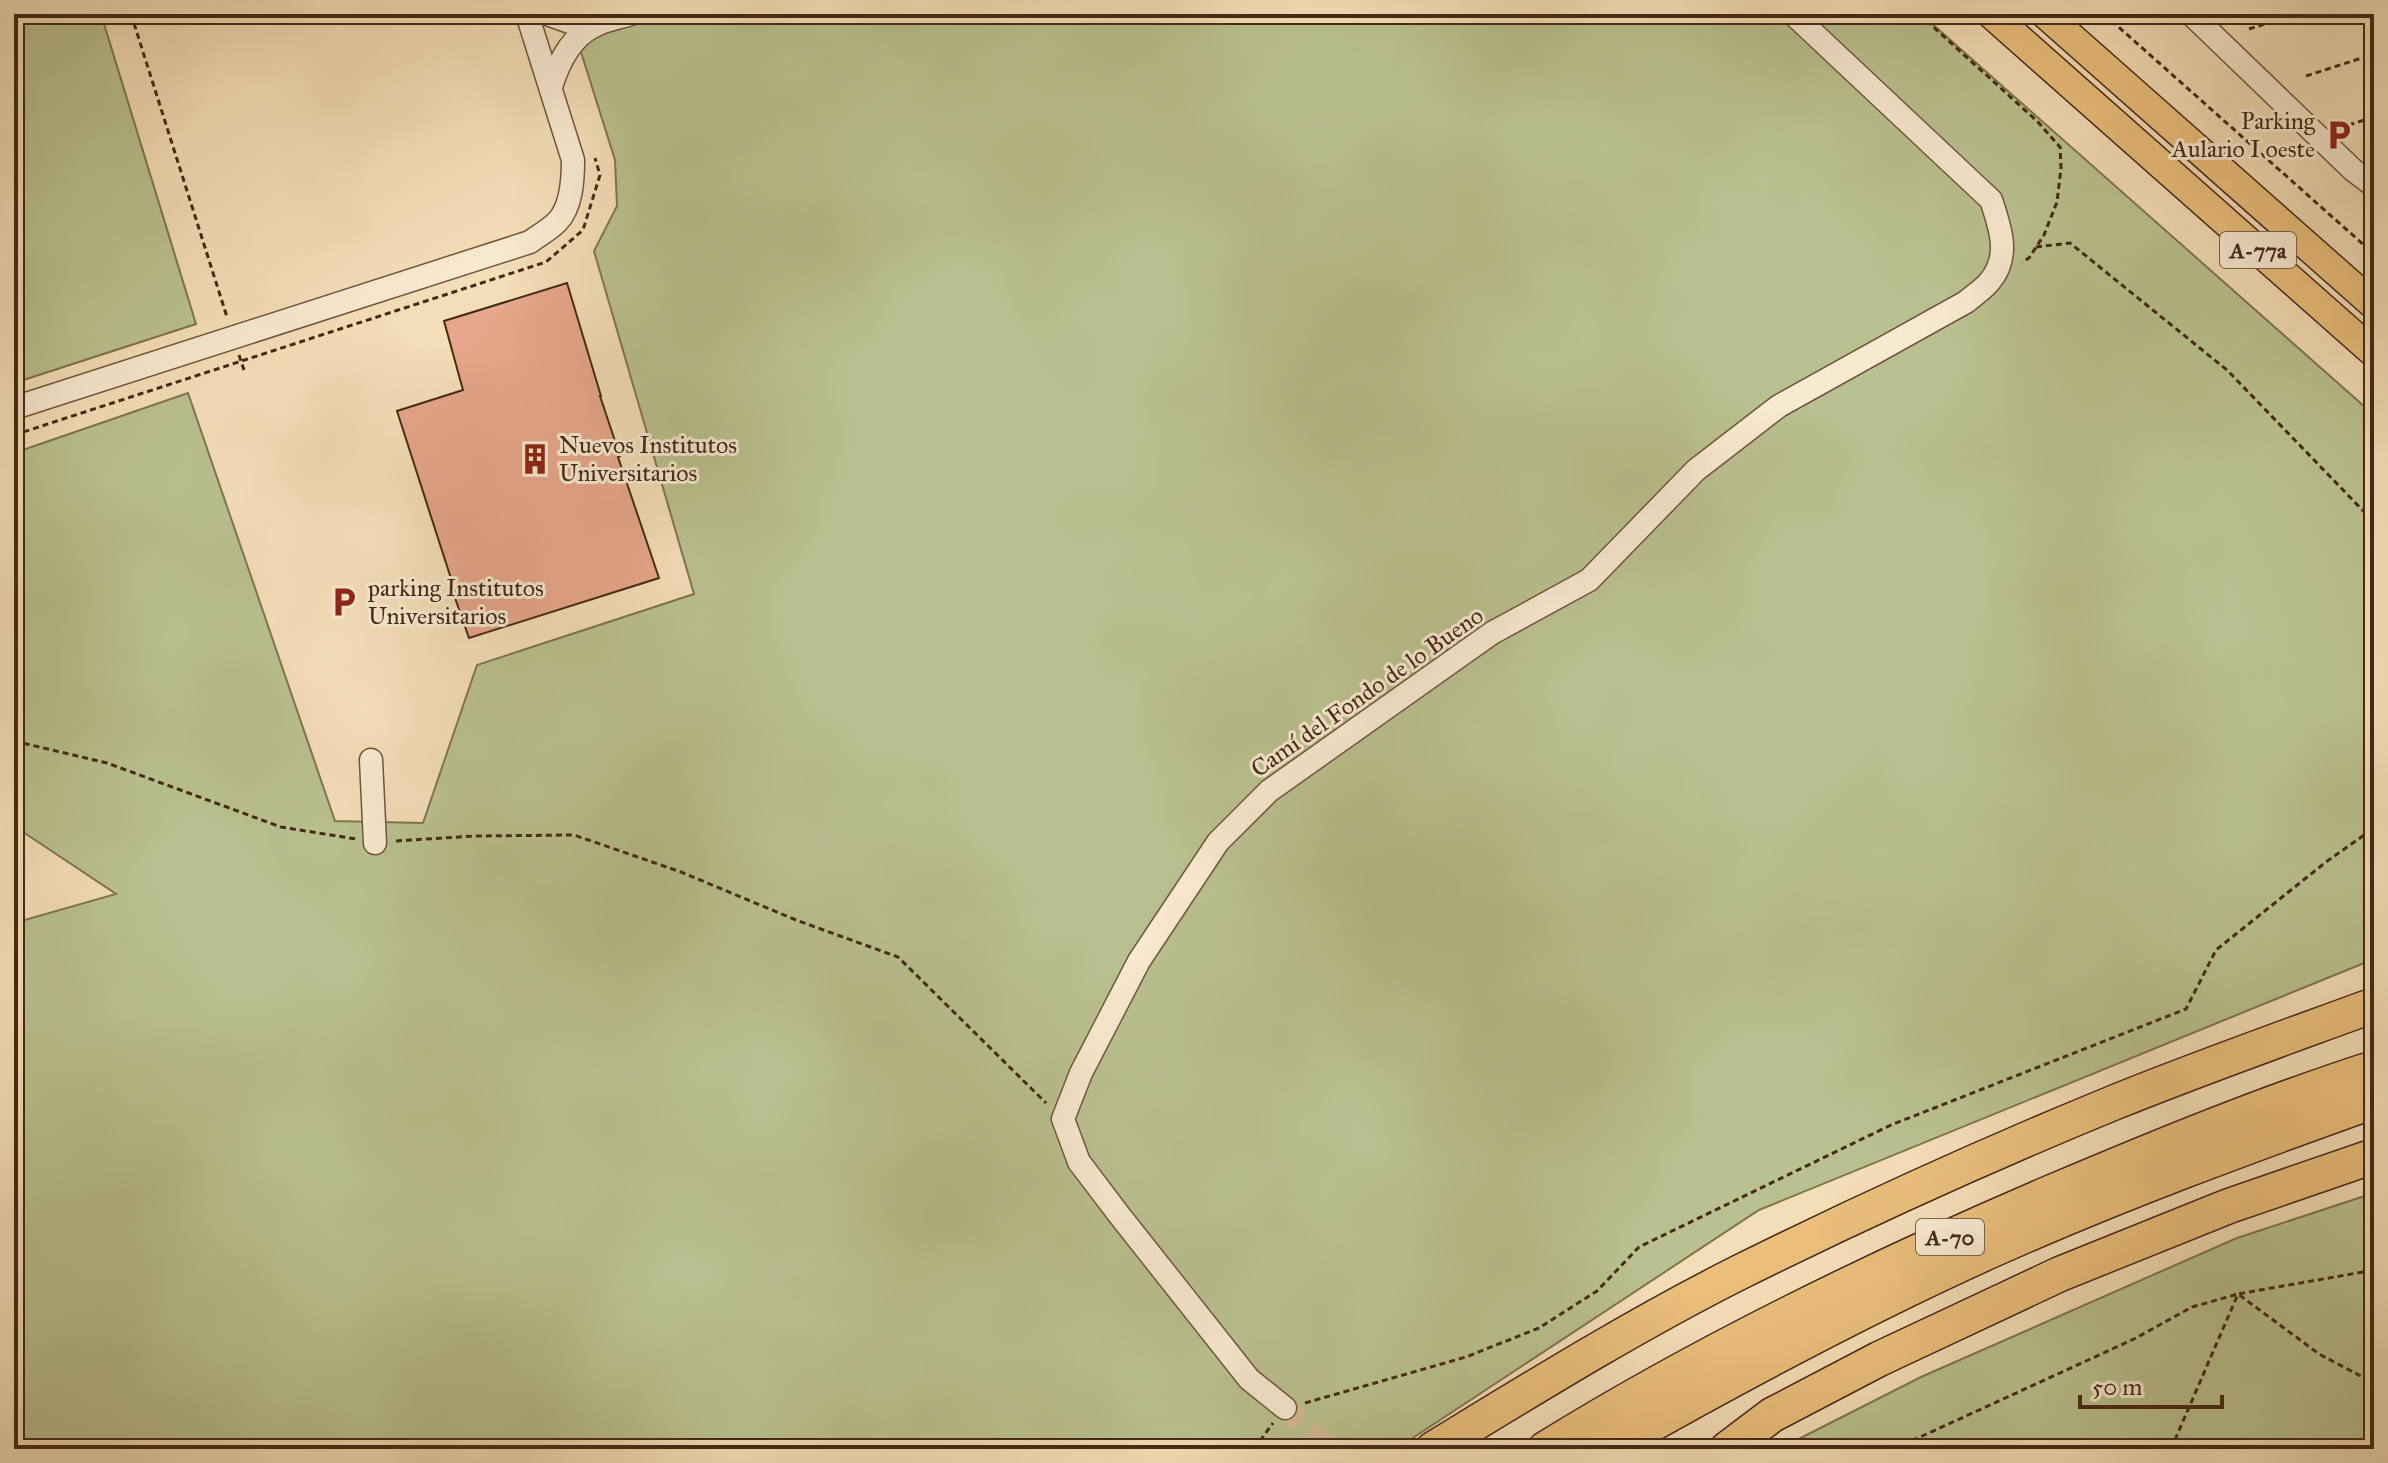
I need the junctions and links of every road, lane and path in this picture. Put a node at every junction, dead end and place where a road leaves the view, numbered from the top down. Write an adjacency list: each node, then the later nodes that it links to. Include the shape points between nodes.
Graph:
1 (131, 14): 26 (path)
2 (527, 14): 16 (street)
3 (547, 14): 12 (street)
4 (631, 14): 12 (street)
5 (1793, 14): 24 (street, via 1991,200 2003,251)
6 (1919, 14): 22 (path, via 2060,147 2057,202)
7 (1991, 14): 27 (main road, A-77a)
8 (2045, 14): 25 (main road, A-77a)
9 (2104, 14): 21 (path)
10 (2191, 14): 19 (street)
11 (2296, 14): 13 (path)
12 (594, 26): 16 (street, via 571,47)
13 (2249, 29)
14 (2374, 54): 15 (path)
15 (2306, 76)
16 (551, 87): 26 (street, via 573,160 568,200 559,220 530,242)
17 (2374, 117): 18 (path)
18 (2329, 131)
19 (2374, 186)
20 (2374, 237): 21 (path)
21 (2365, 246): 23 (path)
22 (2036, 247): 24 (path, via 2029,258); 30 (path, via 2070,243 2203,350)
23 (2374, 254)
24 (1990, 281): 38 (street, Camí del Fondo de lo Bueno, via 1966,302 1779,406 1696,470 1589,580 1492,633 1269,791 1218,842 1139,961)
25 (2374, 305)
26 (233, 338): 28 (path); 29 (street)
27 (2374, 353)
28 (244, 370)
29 (14, 408)
30 (2374, 522)
31 (14, 741): 34 (path, via 107,763 281,827)
32 (371, 760): 34 (street)
33 (2374, 828): 43 (path, via 2216,950 2186,1009 1891,1125 1639,1247 1597,1291 1539,1328 1466,1357)
34 (375, 843): 38 (path, via 574,835 898,957)
35 (2374, 1005): 45 (highway, via 2114,1103 1852,1217 1661,1315)
36 (2374, 1068): 46 (highway, A-70, via 2099,1172 1872,1273)
37 (2374, 1101): 47 (highway, A-70, via 2252,1144 1987,1252 1801,1341)
38 (1063, 1119): 43 (street, via 1079,1162 1120,1216 1249,1379)
39 (2374, 1156): 48 (highway, via 2229,1206 2060,1274 1772,1415)
40 (2374, 1270): 41 (path)
41 (2238, 1294): 42 (path, via 2319,1354); 49 (path, via 2192,1307); 50 (path)
42 (2374, 1383)
43 (1285, 1408): 44 (path)
44 (1254, 1449)
45 (1433, 1449)
46 (1545, 1449)
47 (1608, 1449)
48 (1727, 1449)
49 (1894, 1449)
50 (2171, 1449)

